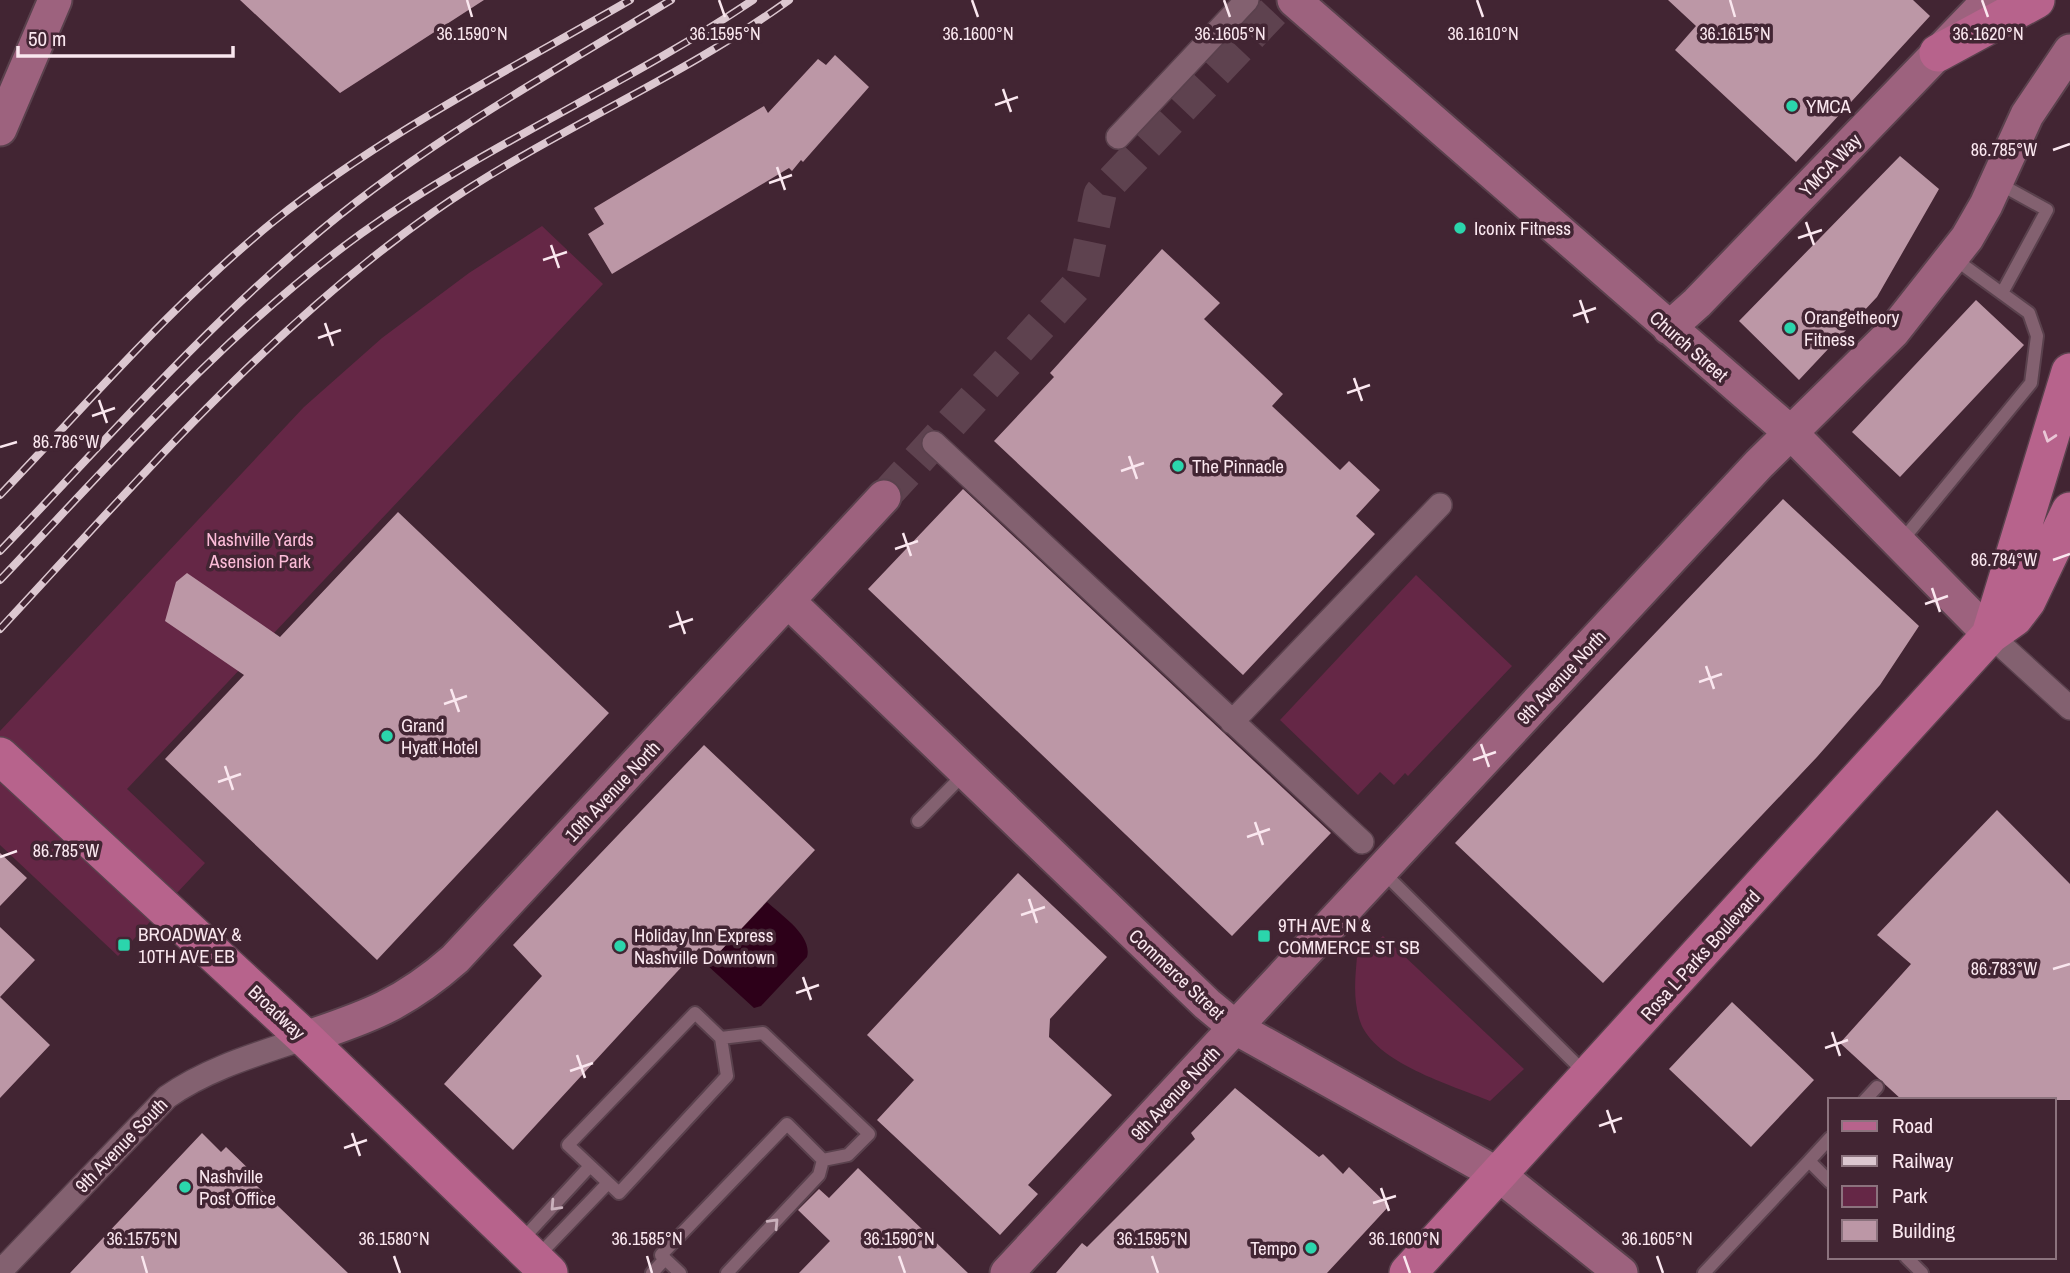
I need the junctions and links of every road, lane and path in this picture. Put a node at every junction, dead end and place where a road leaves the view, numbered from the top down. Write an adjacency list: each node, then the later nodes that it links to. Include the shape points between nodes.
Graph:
1 (1247, 0): 9 (street)
2 (1294, 0): 13 (street, Church Street)
3 (1989, 0): 7 (street, YMCA Way)
4 (2036, 0): 7 (main road)
5 (46, 5): 8 (street)
6 (2070, 51): 10 (street, 9th Avenue North, via 2027,115)
7 (1938, 52): 13 (street, YMCA Way)
8 (0, 130)
9 (1118, 137)
10 (1996, 182): 11 (street, 9th Avenue North, via 1967,238); 12 (lane, via 2047,210)
11 (1952, 256): 12 (lane); 15 (street, 9th Avenue North, via 1893,331)
12 (2002, 293): 20 (lane, via 2029,313 2036,336 2031,383)
13 (1669, 328): 15 (street, Church Street)
14 (2070, 372): 22 (main road, Rosa L Parks Boulevard, one-way to 22)
15 (1790, 432): 20 (street, Church Street); 29 (street, 9th Avenue North)
16 (934, 443): 24 (street)
17 (884, 497): 21 (street, 10th Avenue North)
18 (1440, 505): 24 (street)
19 (2068, 519): 22 (main road, Rosa L Parks Boulevard, via 2027,601 2014,618)
20 (1899, 543): 22 (street, Church Street)
21 (789, 602): 26 (street, Commerce Street); 31 (street, 10th Avenue North, via 454,960 394,1005)
22 (1990, 635): 23 (street, Church Street); 33 (main road, Rosa L Parks Boulevard)
23 (2070, 708)
24 (1232, 722): 28 (street)
25 (0, 756): 31 (main road, Broadway)
26 (967, 771): 27 (lane); 30 (street, Commerce Street)
27 (918, 821)
28 (1362, 842)
29 (1381, 871): 30 (street, 9th Avenue North); 33 (lane)
30 (1236, 1028): 40 (street, Commerce Street); 50 (street, 9th Avenue North)
31 (305, 1038): 43 (main road, Broadway); 46 (street, 9th Avenue South, via 235,1062 167,1097)
32 (721, 1038): 37 (lane, via 763,1033 869,1134 848,1155); 39 (lane, via 695,1013 569,1145); 42 (lane, via 727,1076 619,1193)
33 (1589, 1077): 40 (main road, Rosa L Parks Boulevard)
34 (1877, 1087): 35 (lane)
35 (1867, 1098)
36 (1828, 1140): 38 (lane)
37 (823, 1160): 44 (lane, via 787,1124 661,1255); 49 (lane, one-way to 37, via 819,1175)
38 (1809, 1161): 41 (lane); 53 (lane)
39 (590, 1166): 42 (lane); 43 (lane, one-way to 43)
40 (1499, 1175): 51 (main road, Rosa L Parks Boulevard); 52 (street, Commerce Street)
41 (1828, 1180)
42 (608, 1183): 43 (lane)
43 (534, 1259)
44 (665, 1259): 47 (lane); 48 (lane)
45 (1908, 1259): 54 (lane)
46 (0, 1272)
47 (652, 1273)
48 (680, 1273)
49 (727, 1273)
50 (1007, 1273)
51 (1408, 1273)
52 (1621, 1273)
53 (1704, 1273)
54 (1922, 1273)

